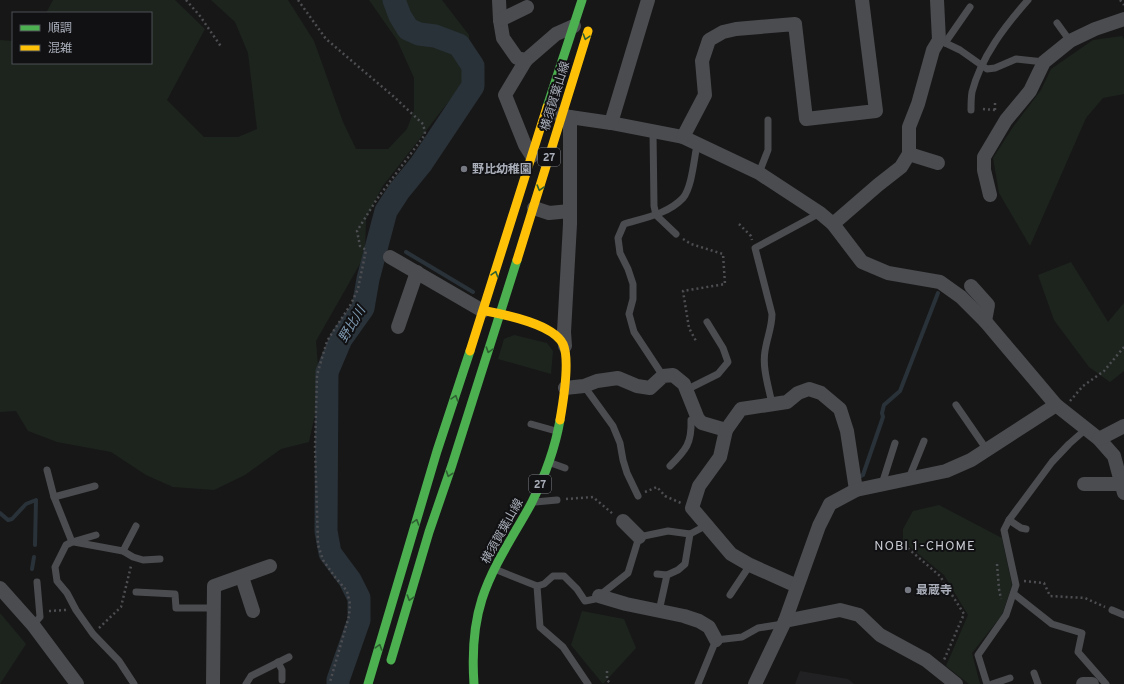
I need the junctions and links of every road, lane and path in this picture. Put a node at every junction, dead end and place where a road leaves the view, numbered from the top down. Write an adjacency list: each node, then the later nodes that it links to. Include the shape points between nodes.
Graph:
1 (186, 0): 20 (path)
2 (298, 0): 139 (path, via 326,39 394,96 423,124 425,132 357,231 360,246 366,250 358,289 327,341 317,375 315,448 318,545 323,560 347,591 350,604 349,616)
3 (499, 0): 14 (street)
4 (582, 0): 17 (main road, 横須賀葉山線)
5 (648, 0): 30 (street)
6 (862, 0): 32 (street, via 876,111 806,119 795,24 736,29 722,32 709,40 702,61 705,95)
7 (936, 0): 19 (street)
8 (1028, 0): 23 (lane, via 1001,33)
9 (1120, 0): 10 (path)
10 (1124, 5)
11 (527, 7): 14 (street)
12 (970, 7): 19 (lane)
13 (1124, 19): 18 (street, via 1094,26)
14 (500, 20): 22 (street, via 503,38 517,58)
15 (591, 22): 28 (main road, 横須賀葉山線 / 27, one-way to 28)
16 (1057, 23): 18 (lane)
17 (574, 26): 22 (street, via 556,34); 26 (main road, 横須賀葉山線)
18 (1070, 41): 21 (street)
19 (942, 42): 23 (lane, via 960,50); 35 (street, via 933,50 909,127)
20 (222, 48)
21 (1050, 55): 23 (lane, via 1016,59 995,68 987,69); 38 (street, via 1030,91 1006,120 984,157 984,170)
22 (526, 60): 34 (street, via 505,95)
23 (981, 66): 27 (lane, via 972,93)
24 (995, 103): 25 (path, via 995,110)
25 (1001, 106)
26 (543, 107): 28 (street); 34 (street)
27 (971, 110)
28 (566, 116): 30 (street); 39 (main road, 横須賀葉山線 / 27, one-way to 39); 40 (street)
29 (768, 120): 37 (lane, via 768,150)
30 (611, 123): 31 (street)
31 (653, 132): 32 (street); 42 (lane)
32 (683, 137): 33 (street)
33 (697, 145): 37 (street); 42 (lane, via 689,185 683,198)
34 (528, 151): 50 (main road, 27, one-way to 34)
35 (909, 154): 36 (street); 44 (street, via 901,167)
36 (938, 163)
37 (759, 173): 41 (street)
38 (990, 195)
39 (534, 208): 40 (street, via 549,212); 51 (main road, 横須賀葉山線 / 27)
40 (570, 211): 57 (street, via 564,332)
41 (820, 213): 44 (street); 46 (lane)
42 (656, 215): 45 (lane); 58 (lane, via 624,224 618,238 620,253 633,284 629,314 634,332)
43 (739, 224): 46 (path, via 751,236)
44 (832, 224): 52 (street, via 862,262 888,273 940,282 961,297)
45 (676, 234): 55 (path, via 691,244 723,254 725,284 683,291 689,328)
46 (755, 248): 62 (lane, via 772,314 764,352)
47 (390, 257): 48 (street)
48 (417, 272): 50 (street); 54 (street)
49 (970, 286): 52 (street, via 988,305)
50 (484, 311): 51 (main road, 横須賀葉山線 / 27); 144 (main road, 27, one-way to 50, via 437,451)
51 (501, 313): 57 (main road, 横須賀葉山線 / 27, via 551,331 562,342); 133 (main road, 横須賀葉山線 / 27, one-way to 133)
52 (985, 321): 64 (street)
53 (707, 322): 61 (lane, via 723,348 728,362 718,374)
54 (398, 327)
55 (696, 341)
56 (1124, 347): 64 (path, via 1104,371)
57 (566, 354): 60 (main road, 横須賀葉山線 / 27)
58 (663, 376): 59 (street, via 650,388 618,378 597,380); 61 (street, via 673,376 684,384)
59 (584, 386): 60 (street); 85 (lane, via 613,426 620,443 626,473)
60 (565, 388): 70 (main road, 横須賀葉山線 / 27)
61 (686, 390): 65 (street)
62 (772, 404): 69 (street, via 741,409); 84 (street, via 787,402 798,393 809,389 822,393 840,409 847,431)
63 (956, 406): 74 (lane)
64 (1059, 408): 68 (street); 74 (street)
65 (698, 419): 69 (street, via 702,423); 76 (lane, via 691,420 692,432 685,451)
66 (531, 424): 70 (lane)
67 (1124, 426): 71 (street)
68 (1086, 429): 71 (street); 90 (lane, via 1052,462)
69 (726, 430): 89 (street, via 720,457 699,486)
70 (558, 432): 75 (main road, 横須賀葉山線 / 27)
71 (1099, 439): 80 (street, via 1114,456)
72 (924, 441): 79 (lane)
73 (895, 443): 81 (lane)
74 (986, 450): 79 (street, via 946,471)
75 (549, 463): 77 (lane); 88 (main road, 横須賀葉山線 / 27)
76 (670, 466)
77 (565, 468)
78 (47, 470): 86 (lane)
79 (909, 478): 81 (street)
80 (1122, 482): 82 (street)
81 (882, 484): 84 (street)
82 (1084, 484)
83 (95, 486): 86 (lane)
84 (856, 490): 113 (street, via 830,504)
85 (638, 496): 89 (path, via 657,487 665,496)
86 (54, 497): 98 (lane)
87 (557, 500): 88 (lane); 91 (path, via 593,497)
88 (531, 503): 106 (main road, 横須賀葉山線 / 27)
89 (692, 508): 92 (street)
90 (1009, 520): 94 (lane); 110 (lane, via 1004,530)
91 (623, 521): 97 (street)
92 (707, 525): 95 (lane); 104 (street, via 731,554)
93 (136, 526): 100 (lane)
94 (1026, 529)
95 (690, 534): 97 (lane, via 668,531); 108 (lane, via 685,564)
96 (96, 535): 98 (lane)
97 (639, 537): 118 (lane, via 628,573)
98 (72, 542): 100 (lane); 121 (lane, via 66,545 55,567 57,581)
99 (904, 545): 135 (path, via 940,576 964,614)
100 (124, 551): 101 (lane)
101 (133, 557): 102 (lane, via 143,560); 129 (path, via 121,607)
102 (160, 559)
103 (997, 564): 119 (path)
104 (750, 565): 113 (street); 117 (lane)
105 (270, 566): 109 (street)
106 (494, 568): 112 (lane); 145 (main road, 横須賀葉山線 / 27, via 477,620 473,655)
107 (657, 574): 108 (lane)
108 (667, 575): 125 (lane)
109 (242, 577): 120 (street, via 214,586); 124 (street)
110 (1015, 580): 116 (lane); 122 (path, via 1044,583 1050,596 1085,598)
111 (37, 582): 128 (lane, via 40,617)
112 (537, 586): 118 (lane, via 544,584 553,576 564,576 585,601 595,600); 146 (lane, via 540,627 563,647)
113 (797, 586): 127 (street)
114 (0, 588): 128 (street)
115 (136, 592): 120 (lane, via 175,594 176,608)
116 (1014, 594): 151 (lane, via 1006,615 978,655); 156 (lane, via 1052,624 1082,633 1078,652)
117 (730, 595)
118 (599, 596): 125 (street)
119 (1001, 602)
120 (214, 608): 142 (street)
121 (76, 610): 123 (path); 129 (lane)
122 (1112, 610): 126 (lane)
123 (49, 611)
124 (253, 611)
125 (659, 611): 130 (street, via 699,621 709,627)
126 (1124, 615)
127 (784, 622): 130 (lane, via 758,628 742,637); 135 (street, via 840,610 859,615 880,635 926,660); 149 (street)
128 (33, 625): 140 (street)
129 (93, 634): 141 (lane, via 119,661)
130 (716, 640): 148 (lane)
131 (288, 656): 132 (lane)
132 (278, 662): 138 (lane, via 282,670); 143 (lane, via 251,676)
133 (388, 669)
134 (607, 671): 147 (path, via 607,680)
135 (939, 671): 150 (street)
136 (1034, 674): 153 (lane)
137 (1010, 678): 152 (lane)
138 (282, 680)
139 (330, 682)
140 (77, 684)
141 (134, 684)
142 (213, 684)
143 (246, 684)
144 (368, 684)
145 (474, 684)
146 (588, 684)
147 (611, 684)
148 (698, 684)
149 (754, 684)
150 (956, 684)
151 (987, 684)
152 (992, 684)
153 (1038, 684)
154 (1083, 684): 155 (street)
155 (1092, 684)
156 (1106, 684)

